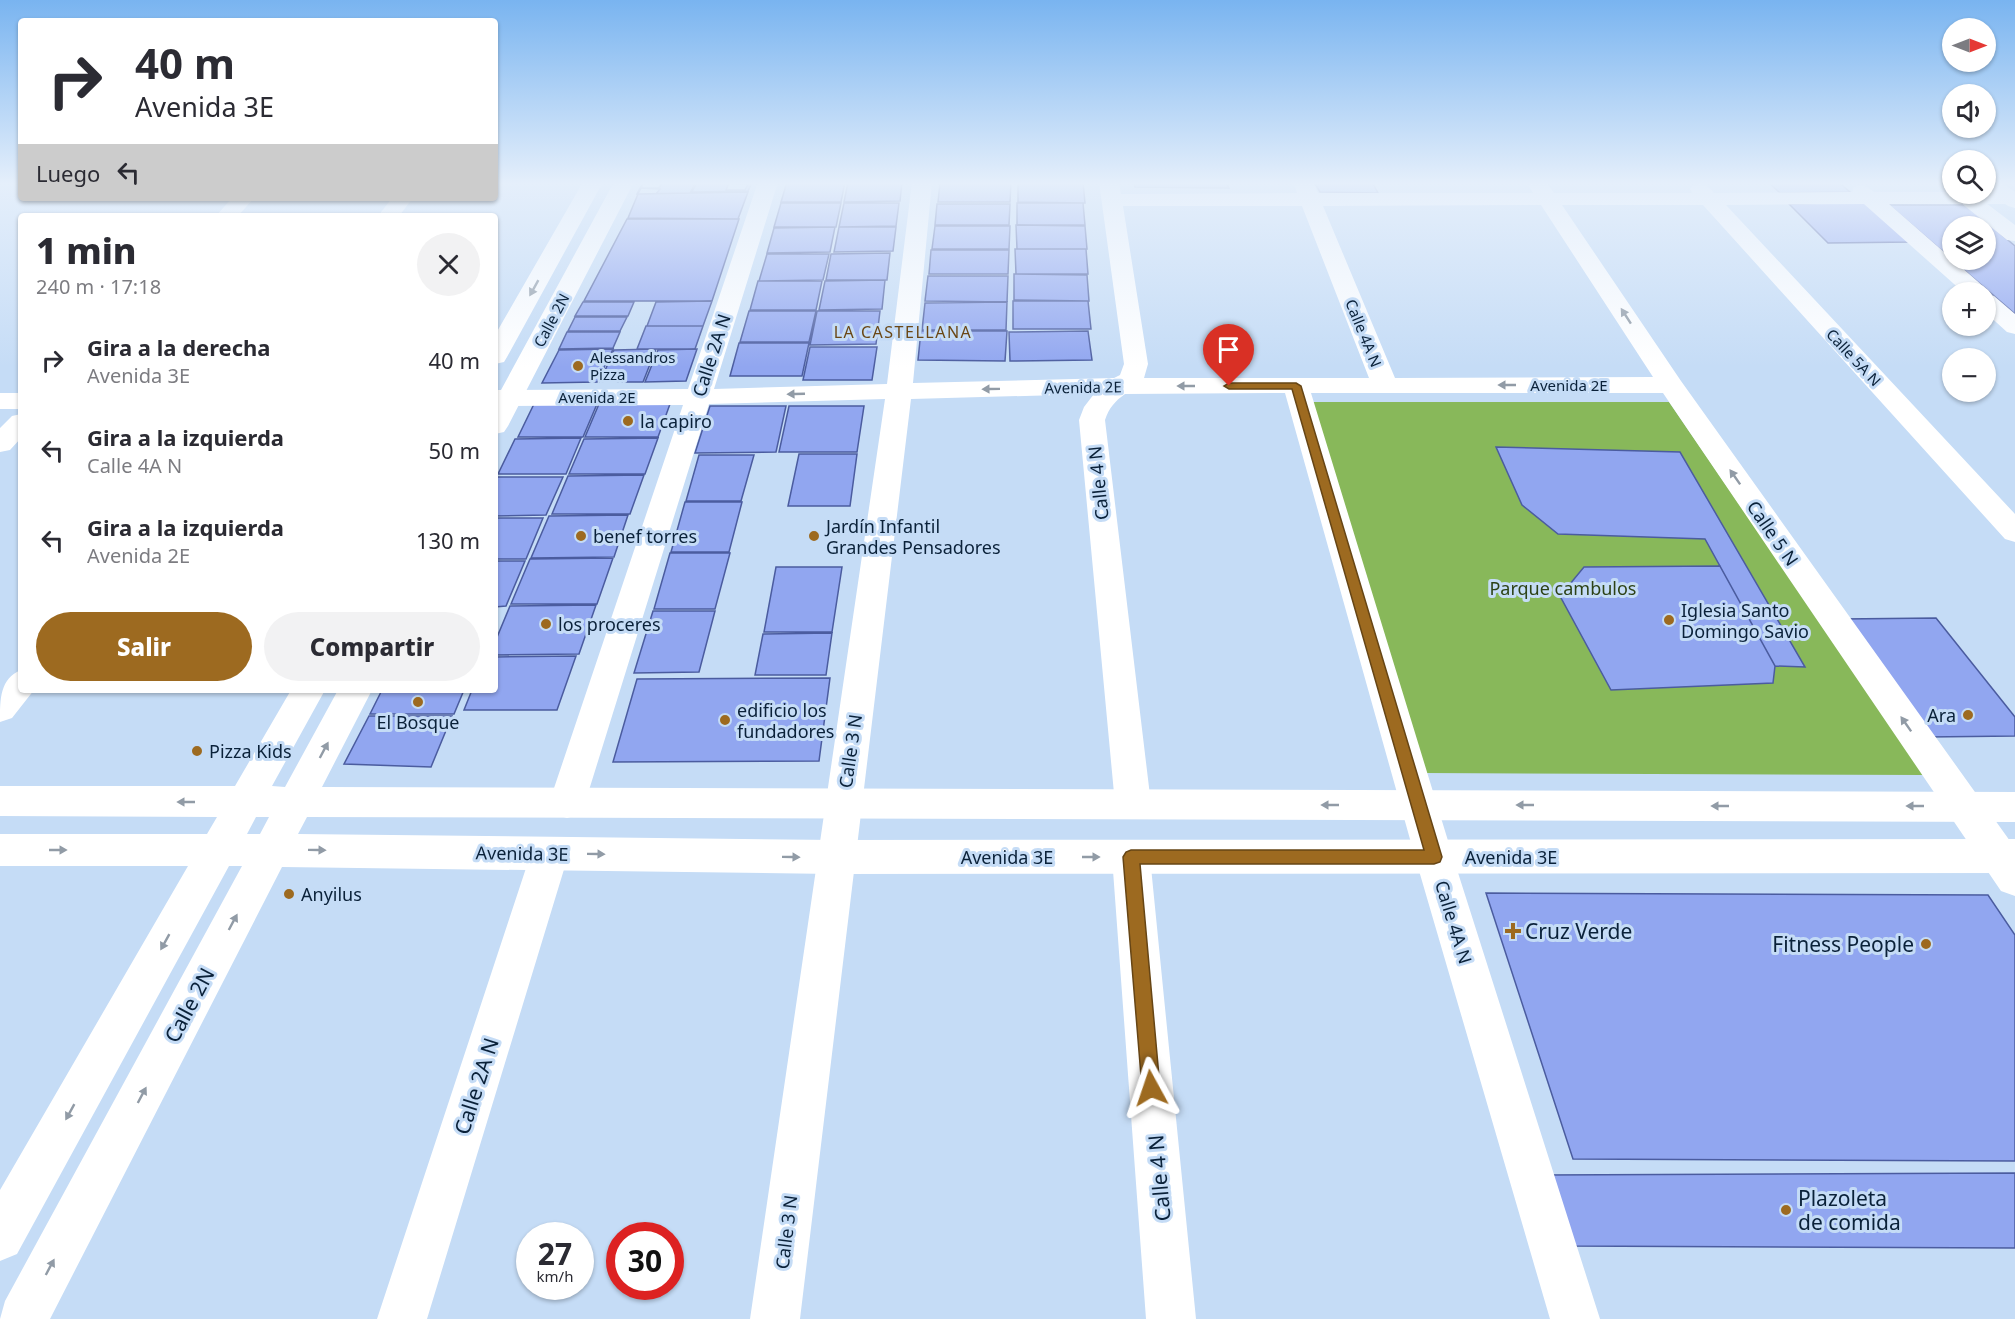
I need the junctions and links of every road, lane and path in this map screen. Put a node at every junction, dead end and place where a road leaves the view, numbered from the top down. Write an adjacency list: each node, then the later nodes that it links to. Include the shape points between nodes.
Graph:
1 (559, 244): 13 (street, Calle 2N, one-way to 13)
2 (589, 244): 20 (street, Calle 2N)
3 (748, 244): 19 (street, Calle 2A N)
4 (915, 244): 18 (street, Calle 3 N)
5 (1118, 244): 16 (street, Calle 4 N, via 1136,364 1131,378)
6 (1327, 244): 14 (street, Calle 4A N)
7 (1578, 244): 15 (street, Calle 5 N, one-way to 7)
8 (1750, 244): 26 (street, Calle 5A N)
9 (1921, 244): 10 (street)
10 (1965, 282)
11 (1996, 311): 12 (street)
12 (2015, 327)
13 (498, 352)
14 (1385, 385): 15 (street, Avenida 2E, one-way to 14); 17 (street, Avenida 2E)
15 (1671, 385): 38 (street, Calle 5 N, one-way to 15)
16 (1117, 386): 17 (street, Avenida 2E, one-way to 16); 18 (street, Avenida 2E, one-way to 18); 36 (street, Calle 4 N, via 1095,408 1092,420)
17 (1296, 386): 37 (street, Calle 4A N)
18 (899, 391): 19 (street, Avenida 2E, one-way to 19); 35 (street, Calle 3 N)
19 (697, 397): 20 (street, Avenida 2E); 34 (street, Calle 2A N)
20 (502, 398): 23 (street, Calle 2N)
21 (0, 401): 22 (street)
22 (18, 401)
23 (498, 414)
24 (18, 425): 25 (street)
25 (0, 444)
26 (2015, 532)
27 (18, 687): 30 (street)
28 (306, 693): 32 (street)
29 (353, 693): 33 (street, Calle 2N, one-way to 29)
30 (0, 709)
31 (0, 801): 32 (street, one-way to 31)
32 (245, 802): 33 (street); 41 (street)
33 (296, 802): 34 (street); 42 (street, Calle 2N)
34 (567, 802): 35 (street)
35 (843, 804): 36 (street); 46 (street, Calle 3 N)
36 (1133, 804): 37 (street, one-way to 36)
37 (1419, 805): 38 (street, one-way to 37); 45 (street, Calle 4A N)
38 (1963, 807): 39 (street); 47 (street, Calle 5 N)
39 (2015, 807)
40 (0, 850): 41 (street, Avenida 3E, one-way to 41)
41 (217, 850): 42 (street, Avenida 3E); 48 (street, one-way to 48)
42 (271, 850): 43 (street, Avenida 3E, one-way to 43); 49 (street, Calle 2N, one-way to 42)
43 (550, 853): 46 (street, Avenida 3E, one-way to 46); 50 (street, Calle 2A N)
44 (1131, 857): 45 (street, Avenida 3E); 46 (street, Avenida 3E, one-way to 44); 52 (street, Calle 4 N)
45 (1434, 857): 47 (street, Avenida 3E); 53 (street, Calle 4A N)
46 (835, 858): 51 (street, Calle 3 N)
47 (2009, 864)
48 (0, 1237)
49 (23, 1319)
50 (402, 1319)
51 (775, 1319)
52 (1171, 1319)
53 (1575, 1319)

